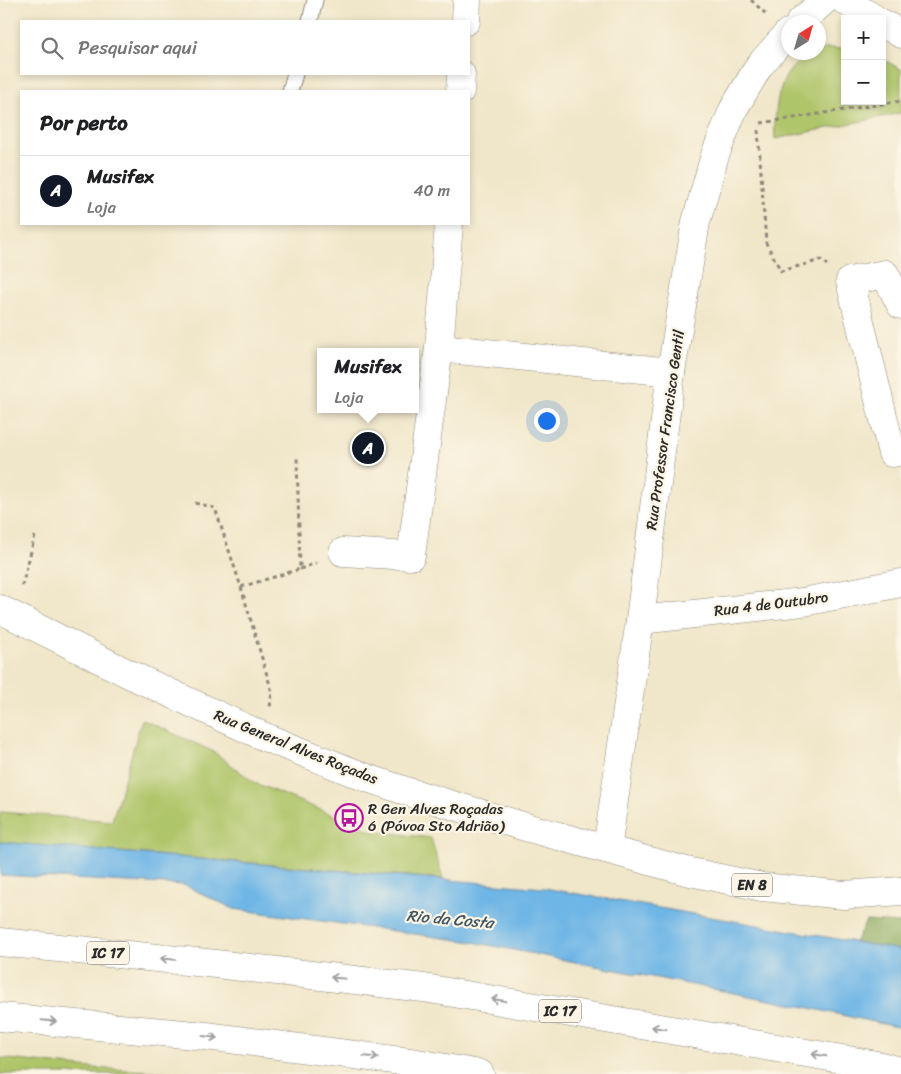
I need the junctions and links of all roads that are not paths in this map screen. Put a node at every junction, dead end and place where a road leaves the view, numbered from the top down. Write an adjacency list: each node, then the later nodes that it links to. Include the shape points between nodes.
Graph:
1 (315, 0): 7 (lane)
2 (467, 0): 8 (main road)
3 (825, 0): 5 (main road)
4 (844, 0): 6 (main road)
5 (808, 15)
6 (868, 15)
7 (310, 20)
8 (466, 20)
9 (886, 25): 10 (main road)
10 (901, 34)
11 (781, 41): 19 (main road, Rua Professor Francisco Gentil, via 759,66 733,110 714,154 696,222)
12 (295, 75): 14 (lane)
13 (461, 75): 15 (main road)
14 (290, 90)
15 (460, 90)
16 (449, 225): 18 (main road)
17 (901, 305): 20 (main road, via 885,274 850,281 892,453)
18 (439, 348): 19 (main road); 21 (main road, via 411,556)
19 (671, 372): 24 (main road, Rua Professor Francisco Gentil)
20 (901, 451)
21 (343, 552)
22 (901, 584): 24 (main road, Rua 4 de Outubro, via 803,602)
23 (7, 612): 25 (main road, Rua General Alves Roçadas, via 129,674 267,738 367,778)
24 (640, 620): 25 (main road, Rua Professor Francisco Gentil)
25 (607, 849): 26 (main road, EN 8, via 686,871 762,887 844,895)
26 (901, 891)
27 (0, 942): 29 (main road, IC 17, one-way to 27, via 424,988)
28 (0, 1017): 30 (main road, one-way to 30, via 206,1036)
29 (901, 1071)
30 (480, 1074)

